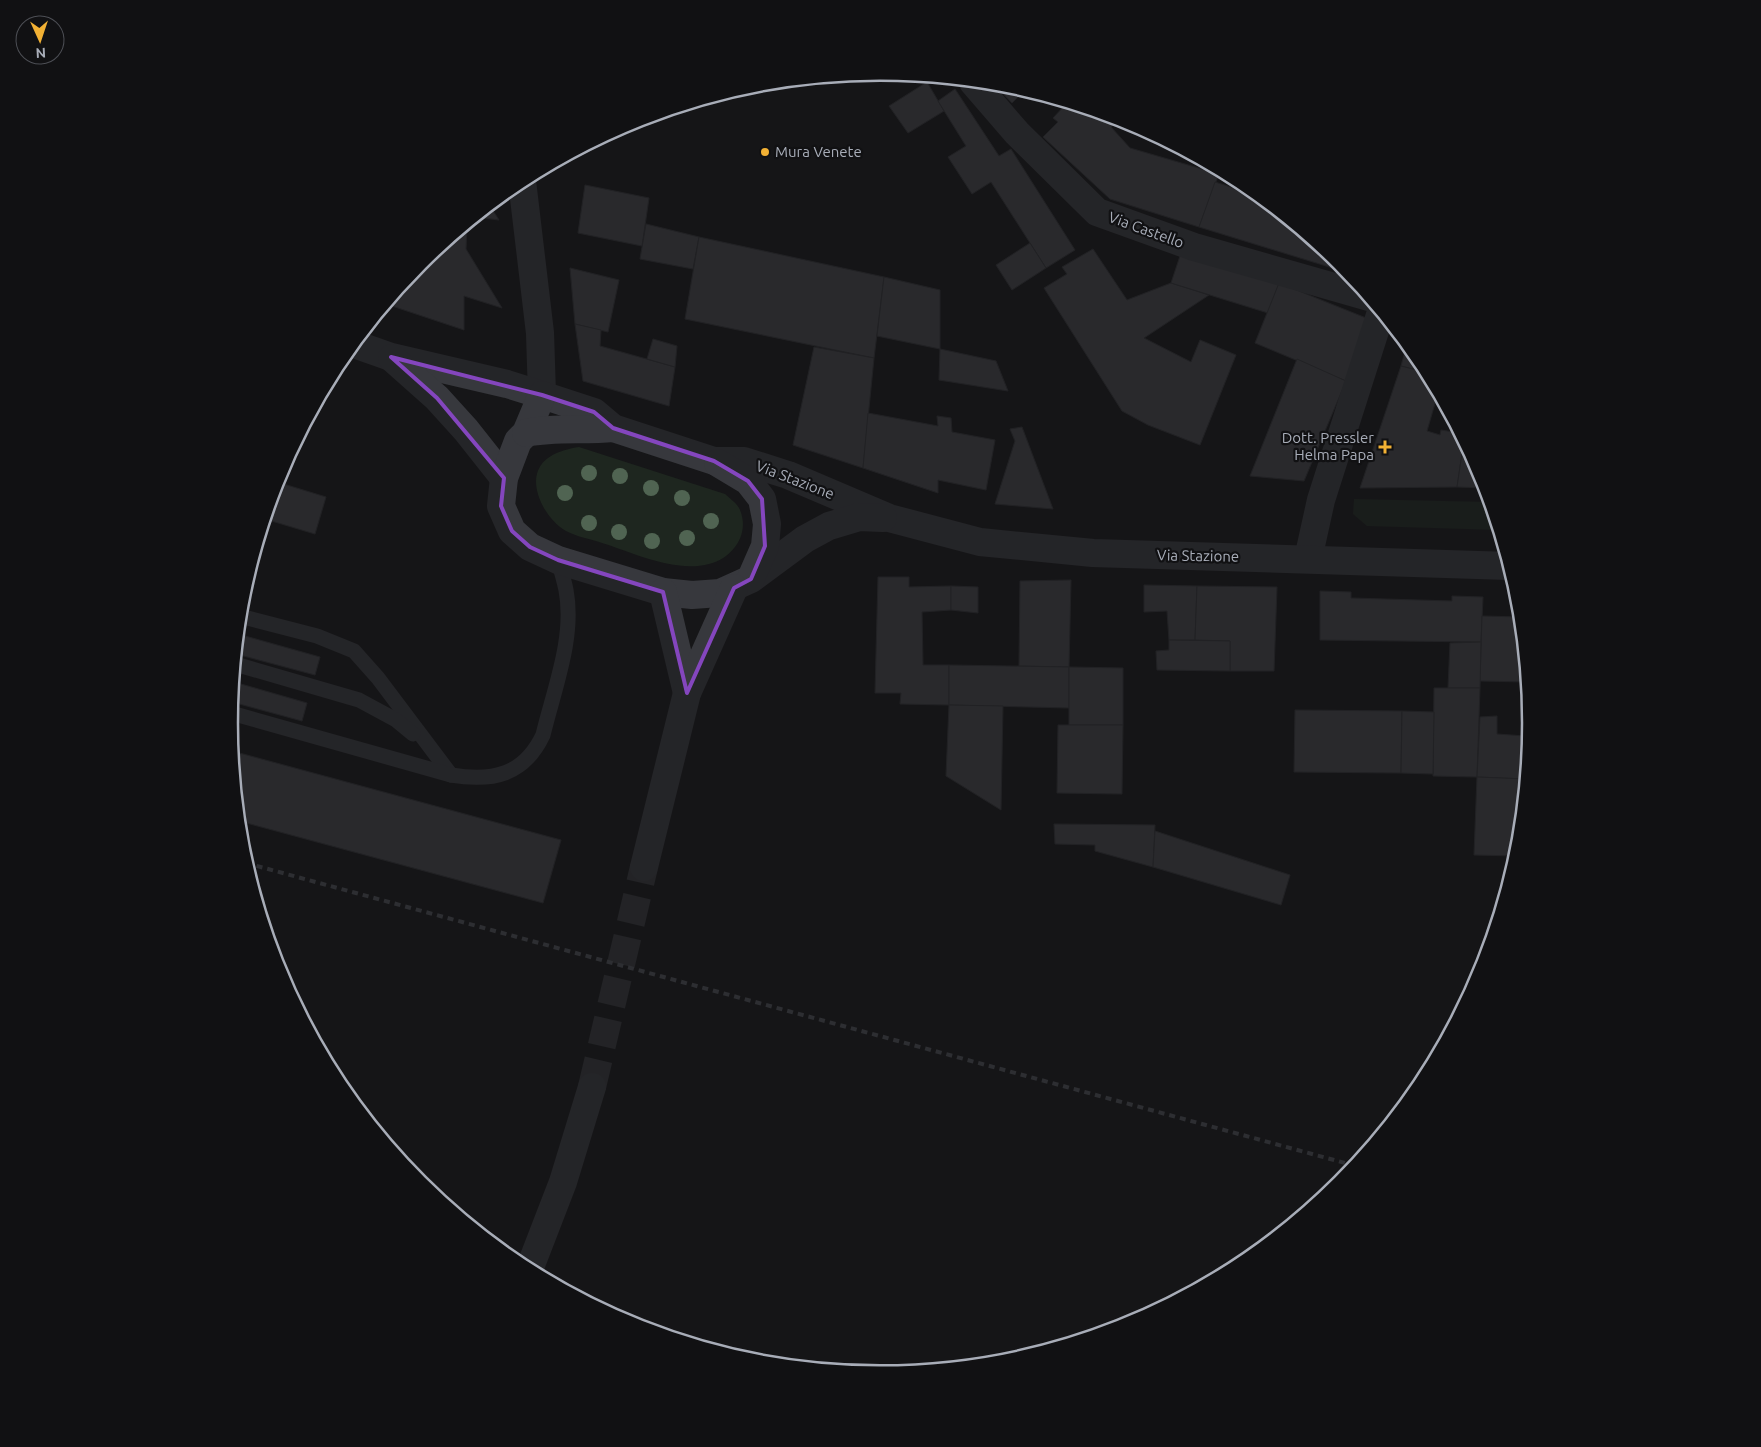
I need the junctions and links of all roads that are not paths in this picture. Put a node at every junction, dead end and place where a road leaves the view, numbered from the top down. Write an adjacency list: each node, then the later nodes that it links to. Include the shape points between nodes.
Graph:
1 (980, 90): 3 (street, Via Castello, via 1017,133 1097,212 1194,247)
2 (523, 190): 7 (street, via 540,333)
3 (1357, 294)
4 (1379, 319): 13 (street, via 1321,500)
5 (361, 346): 6 (street, Via Stazione)
6 (391, 357): 7 (street, Via Stazione); 11 (street, Via Stazione, via 437,398)
7 (542, 395): 8 (street, Via Stazione, via 594,412); 9 (street)
8 (613, 428): 9 (street, Via Stazione); 10 (street, Via Stazione)
9 (526, 433): 11 (street, via 518,440)
10 (714, 461): 12 (street, Via Stazione, via 744,461 779,472); 16 (street, via 748,481 762,500 767,524 765,546)
11 (504, 478): 14 (street, via 501,506 512,531 530,547)
12 (889, 518): 13 (street, Via Stazione, via 980,542 1014,546 1093,553); 16 (street, Via Stazione, via 858,517 829,526)
13 (1308, 559): 15 (street, Via Stazione)
14 (558, 560): 17 (street); 23 (lane, via 566,591 568,620 564,650 543,734 523,764 510,772 478,778)
15 (1503, 566)
16 (742, 583): 17 (street, via 720,593 692,596); 20 (street)
17 (663, 592): 20 (street)
18 (248, 618): 22 (lane, via 317,636 354,651)
19 (241, 666): 22 (lane, via 359,700 396,720)
20 (687, 693): 24 (street)
21 (238, 715): 23 (lane)
22 (428, 745): 23 (lane)
23 (451, 775)
24 (644, 867)
25 (592, 1088): 26 (street, via 563,1182)
26 (532, 1263)

